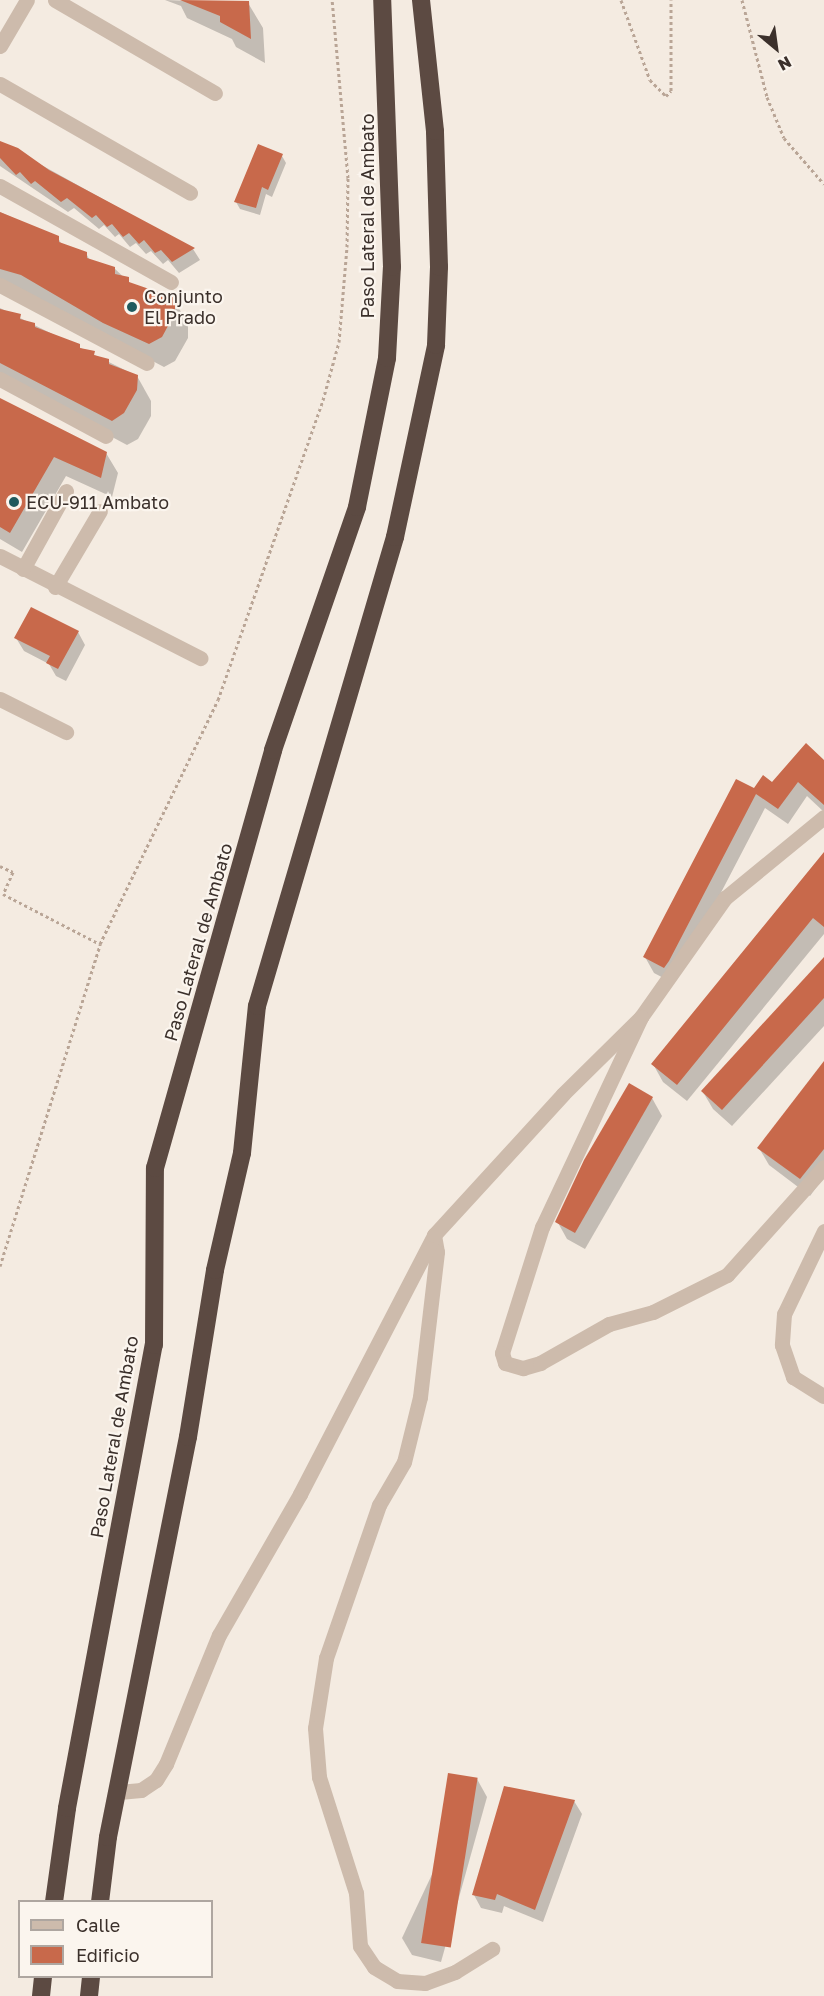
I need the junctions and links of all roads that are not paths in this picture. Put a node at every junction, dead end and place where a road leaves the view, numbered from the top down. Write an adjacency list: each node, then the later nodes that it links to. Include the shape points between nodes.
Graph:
1 (27, 0): 5 (street)
2 (56, 0): 8 (street)
3 (381, 0): 31 (highway, Paso Lateral de Ambato, via 392,267 387,358 357,507 273,750 154,1168 154,1345 67,1808)
4 (421, 0): 30 (highway, via 435,131 440,267 436,345 395,537 256,1006 242,1153 215,1270 188,1437)
5 (4, 29): 6 (street)
6 (0, 46)
7 (0, 84): 10 (street)
8 (215, 93)
9 (0, 186): 11 (street)
10 (190, 193)
11 (171, 282)
12 (0, 285): 13 (street)
13 (147, 363)
14 (0, 379): 15 (street)
15 (106, 436)
16 (66, 490): 19 (street)
17 (100, 511): 20 (street)
18 (0, 556): 19 (street)
19 (23, 569): 20 (street)
20 (55, 587): 21 (street)
21 (200, 658)
22 (0, 699): 23 (street)
23 (66, 732)
24 (824, 817): 25 (street, via 725,898)
25 (641, 1017): 26 (street, via 542,1227 502,1353 505,1363 523,1368 540,1363 609,1324 653,1312 727,1275); 28 (street, via 563,1094)
26 (824, 1167)
27 (824, 1231): 29 (street, via 784,1314 782,1345 793,1377)
28 (434, 1235): 30 (street, via 300,1494 219,1635 166,1764 156,1780 141,1790); 33 (street, via 436,1252 420,1397 404,1462 379,1505 326,1658 315,1728 319,1777 356,1893 360,1946 374,1967 397,1982 425,1983 455,1972)
29 (824, 1395)
30 (119, 1792): 32 (highway, via 108,1837)
31 (54, 1900)
32 (100, 1900)
33 (492, 1949)
34 (44, 1978): 36 (highway)
35 (91, 1978): 37 (highway)
36 (41, 1996)
37 (89, 1996)

